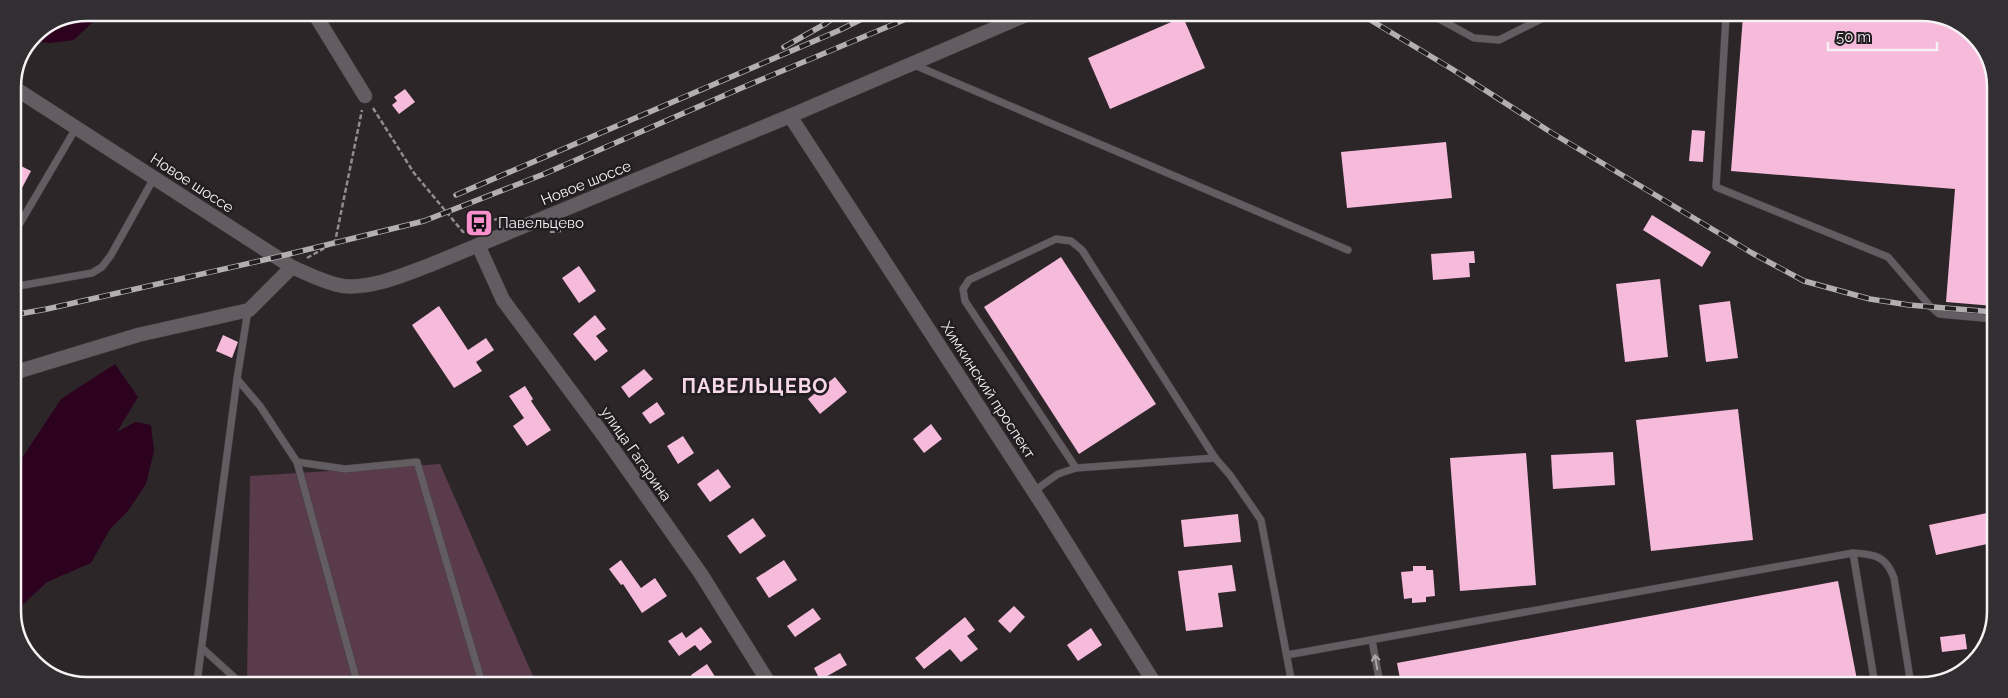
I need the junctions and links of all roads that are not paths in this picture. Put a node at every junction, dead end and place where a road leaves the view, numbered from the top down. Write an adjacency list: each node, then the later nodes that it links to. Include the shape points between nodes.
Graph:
1 (319, 21): 8 (street)
2 (1012, 21): 6 (street, Новое шоссе)
3 (1443, 21): 4 (lane, via 1474,38 1499,40)
4 (1537, 21)
5 (1726, 21): 18 (lane, via 1716,187 1888,258 1940,314)
6 (912, 64): 9 (street, Новое шоссе); 14 (lane)
7 (21, 92): 10 (street, Новое шоссе)
8 (365, 96)
9 (790, 116): 13 (street, Новое шоссе); 24 (street, Химкинский проспект)
10 (76, 128): 11 (street, Новое шоссе); 12 (lane)
11 (154, 178): 15 (street, Новое шоссе); 16 (lane, via 102,267 92,273)
12 (21, 221)
13 (478, 245): 15 (street, Новое шоссе, via 403,276 371,284 344,286 320,280); 33 (street, улица Гагарина, via 502,300 684,550)
14 (1348, 250)
15 (292, 267): 17 (street)
16 (21, 286)
17 (248, 310): 19 (street, via 138,335); 20 (lane)
18 (1987, 318)
19 (21, 371)
20 (237, 379): 22 (lane, via 260,406); 27 (lane)
21 (1215, 458): 23 (lane); 23 (lane, via 1082,250 1071,241 1056,239 969,280 963,289 965,301); 28 (lane, via 1261,520)
22 (297, 462): 31 (lane); 32 (lane, via 345,469 417,462)
23 (1076, 468): 24 (lane, via 1058,474)
24 (1034, 491): 34 (street, Химкинский проспект)
25 (1852, 553): 26 (lane); 37 (lane); 38 (lane, via 1866,553 1889,565 1894,578)
26 (1372, 640): 28 (lane); 36 (lane, one-way to 26)
27 (202, 648): 29 (lane); 30 (lane)
28 (1286, 655): 35 (lane)
29 (198, 677)
30 (234, 677)
31 (356, 677)
32 (481, 677)
33 (765, 677)
34 (1151, 677)
35 (1291, 677)
36 (1379, 677)
37 (1874, 677)
38 (1910, 677)

